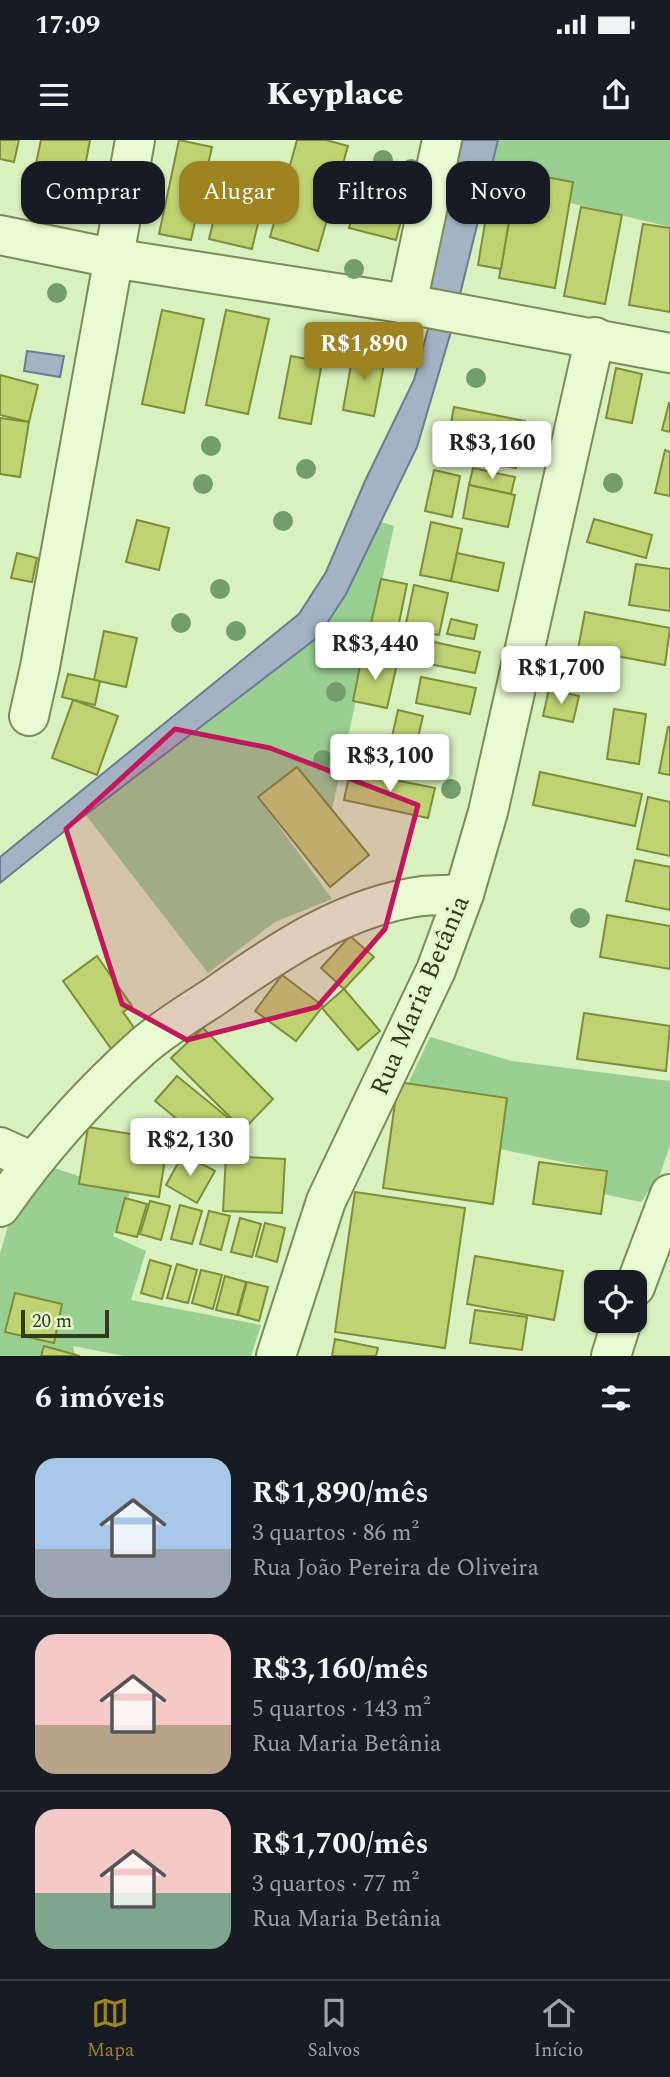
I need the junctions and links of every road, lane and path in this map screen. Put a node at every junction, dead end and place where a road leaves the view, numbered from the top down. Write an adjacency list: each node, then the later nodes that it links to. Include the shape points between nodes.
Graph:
1 (135, 140): 4 (street)
2 (442, 140): 5 (street)
3 (0, 235): 4 (street)
4 (112, 258): 5 (street); 8 (street)
5 (415, 306): 6 (street)
6 (595, 337): 7 (street); 9 (street, Rua Maria Betânia, via 488,812)
7 (670, 353)
8 (29, 716)
9 (464, 894): 10 (street, via 381,906 281,950 142,1047 83,1105); 15 (street, Rua Maria Betânia, via 436,970 326,1201)
10 (16, 1154): 12 (street)
11 (670, 1194): 13 (street)
12 (0, 1207)
13 (641, 1270)
14 (618, 1333): 16 (street)
15 (276, 1356)
16 (611, 1356)

